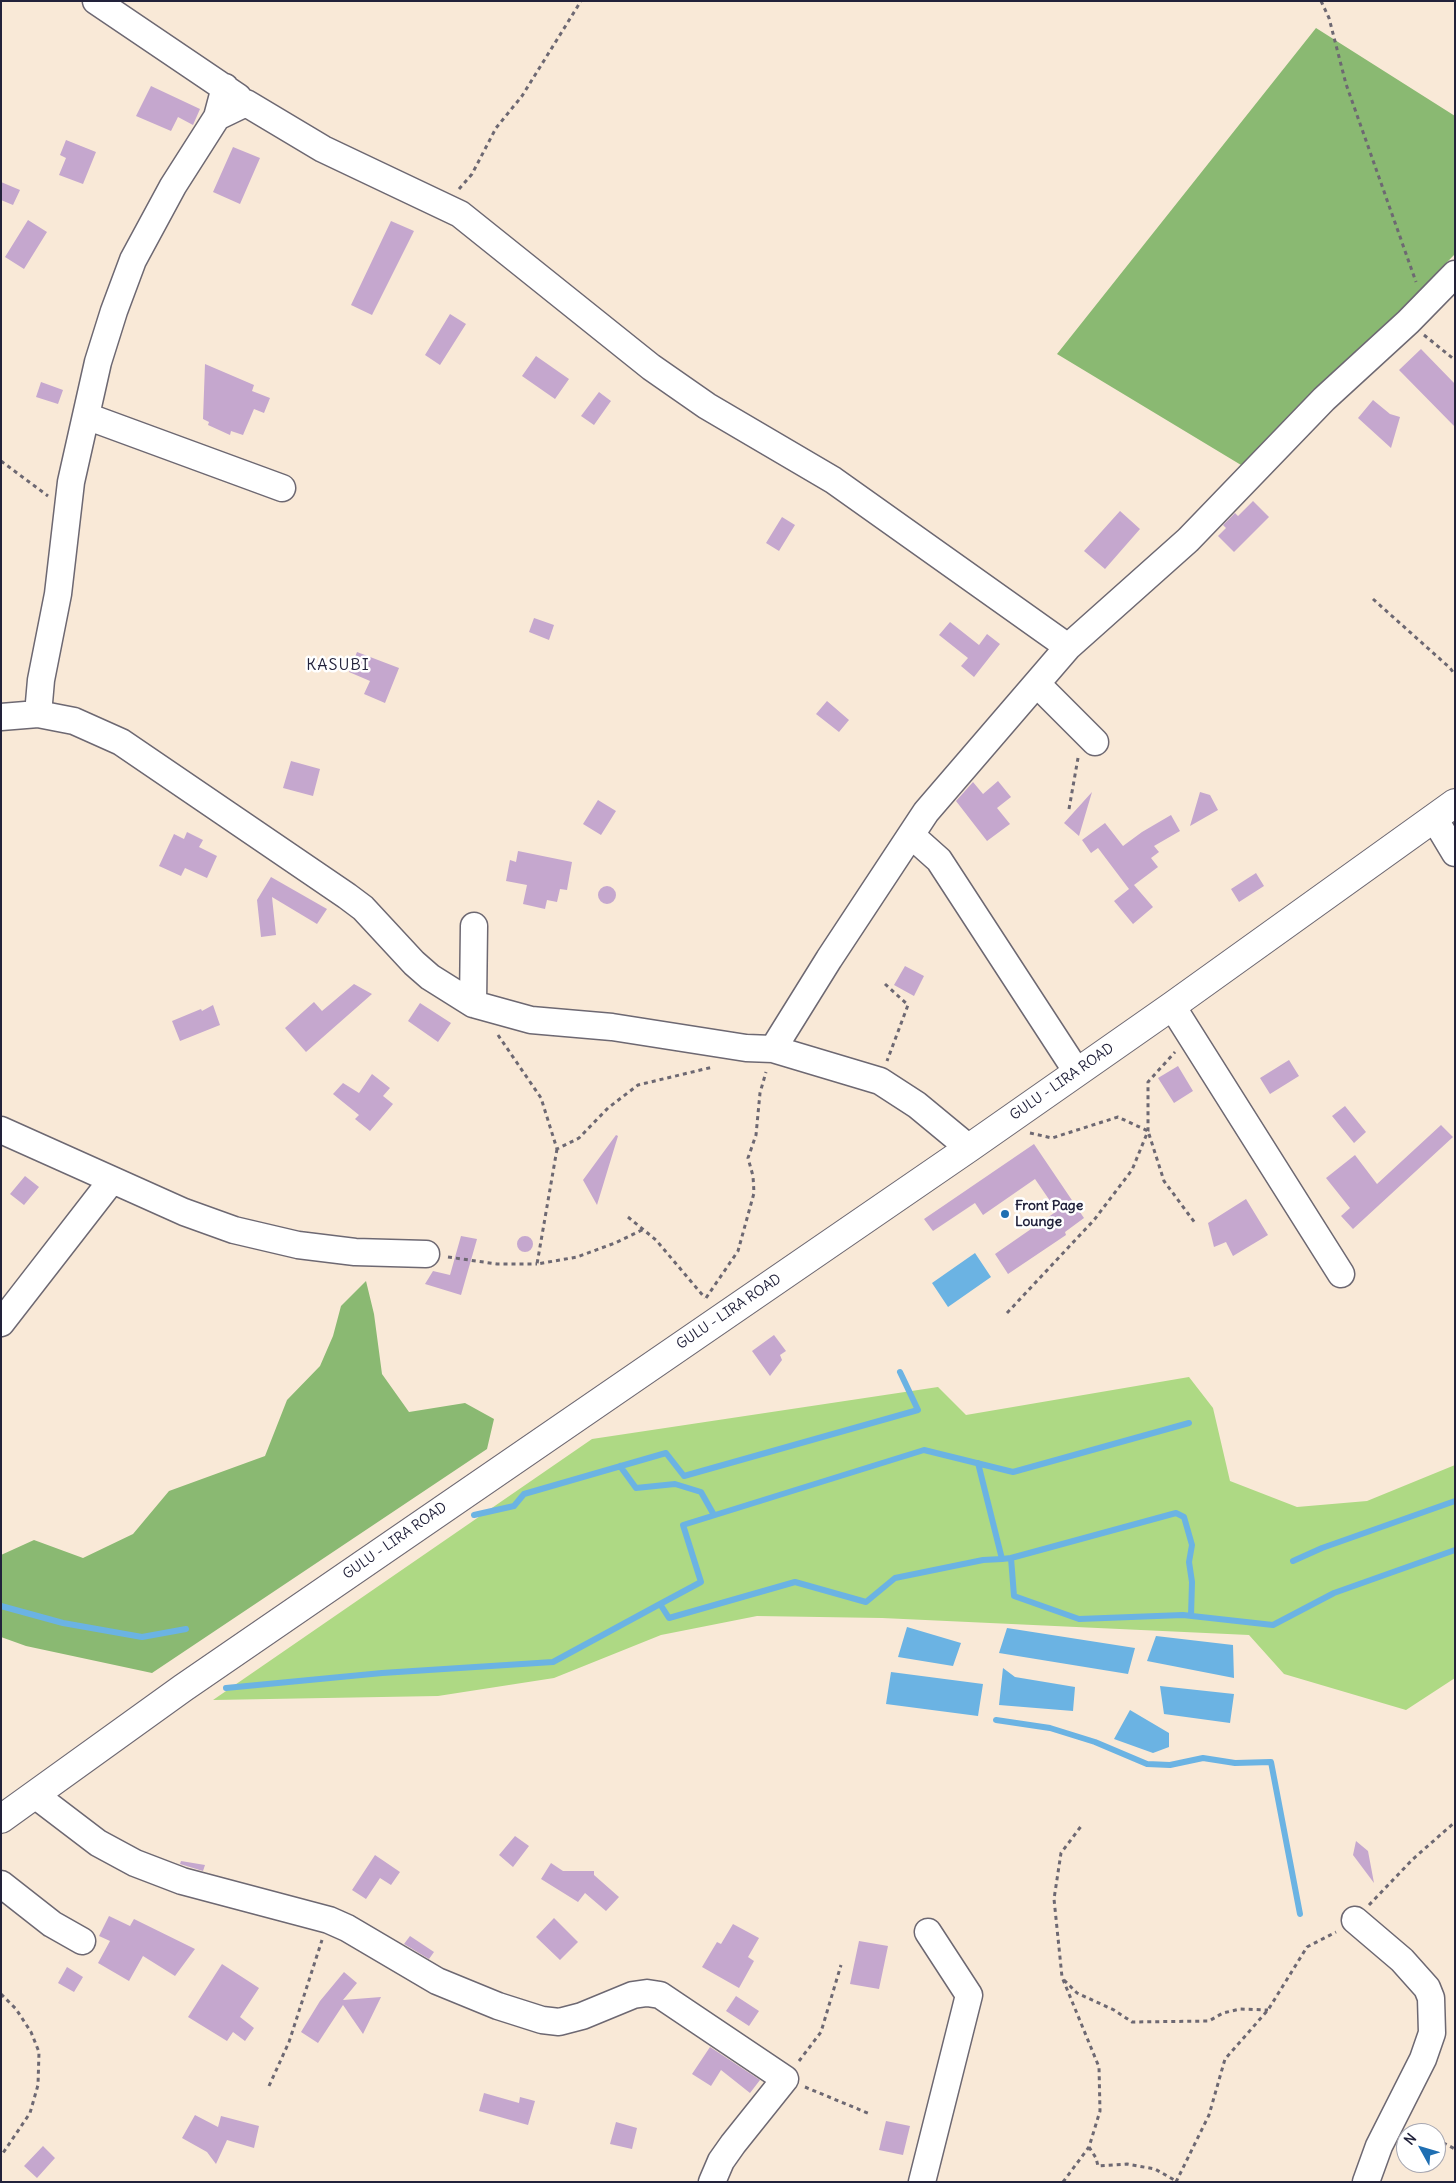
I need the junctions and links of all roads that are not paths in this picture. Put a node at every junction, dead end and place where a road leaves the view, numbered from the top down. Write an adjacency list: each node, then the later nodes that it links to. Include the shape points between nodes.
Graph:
1 (96, 1): 2 (street)
2 (225, 87): 3 (street); 4 (street)
3 (246, 103): 4 (street); 8 (street, via 323,149 475,224 651,367 707,406 833,480)
4 (217, 117): 6 (street, via 173,186 133,260 103,345)
5 (1455, 274): 8 (street, via 1416,315 1324,399 1188,540)
6 (86, 416): 7 (street); 10 (street, via 67,508 58,594 41,680)
7 (282, 488)
8 (1068, 647): 9 (street)
9 (1037, 684): 12 (street); 14 (street, via 947,786)
10 (38, 714): 11 (street); 17 (street, via 74,721 98,730 146,758 363,908 430,977)
11 (1, 718)
12 (1095, 742)
13 (1444, 810): 15 (street); 18 (main road, GULU - LIRA ROAD)
14 (911, 835): 19 (street); 20 (street, via 940,860)
15 (1455, 853)
16 (474, 926): 17 (street)
17 (474, 1004): 19 (street, via 531,1020 612,1027 746,1048)
18 (1172, 1006): 20 (main road, GULU - LIRA ROAD); 25 (street)
19 (773, 1049): 22 (street, via 880,1081 917,1105)
20 (1077, 1072): 22 (main road, GULU - LIRA ROAD)
21 (1, 1130): 23 (street)
22 (969, 1148): 27 (main road, GULU - LIRA ROAD, via 183,1688)
23 (112, 1180): 24 (street, via 234,1230 298,1245 355,1252); 26 (street)
24 (426, 1254)
25 (1340, 1274)
26 (1, 1324)
27 (36, 1795): 28 (main road, GULU - LIRA ROAD); 33 (street, via 98,1843 135,1863 182,1881 328,1920 437,1981 498,2006 559,2022 582,2016 633,1994 660,1995 785,2079 733,2144)
28 (1, 1818)
29 (1, 1884): 32 (street, via 52,1924)
30 (1355, 1920): 35 (street, via 1402,1960 1427,1988 1431,1998 1432,2032 1423,2059 1379,2146)
31 (928, 1932): 34 (street, via 969,1995)
32 (82, 1941)
33 (712, 2182)
34 (922, 2182)
35 (1366, 2182)

